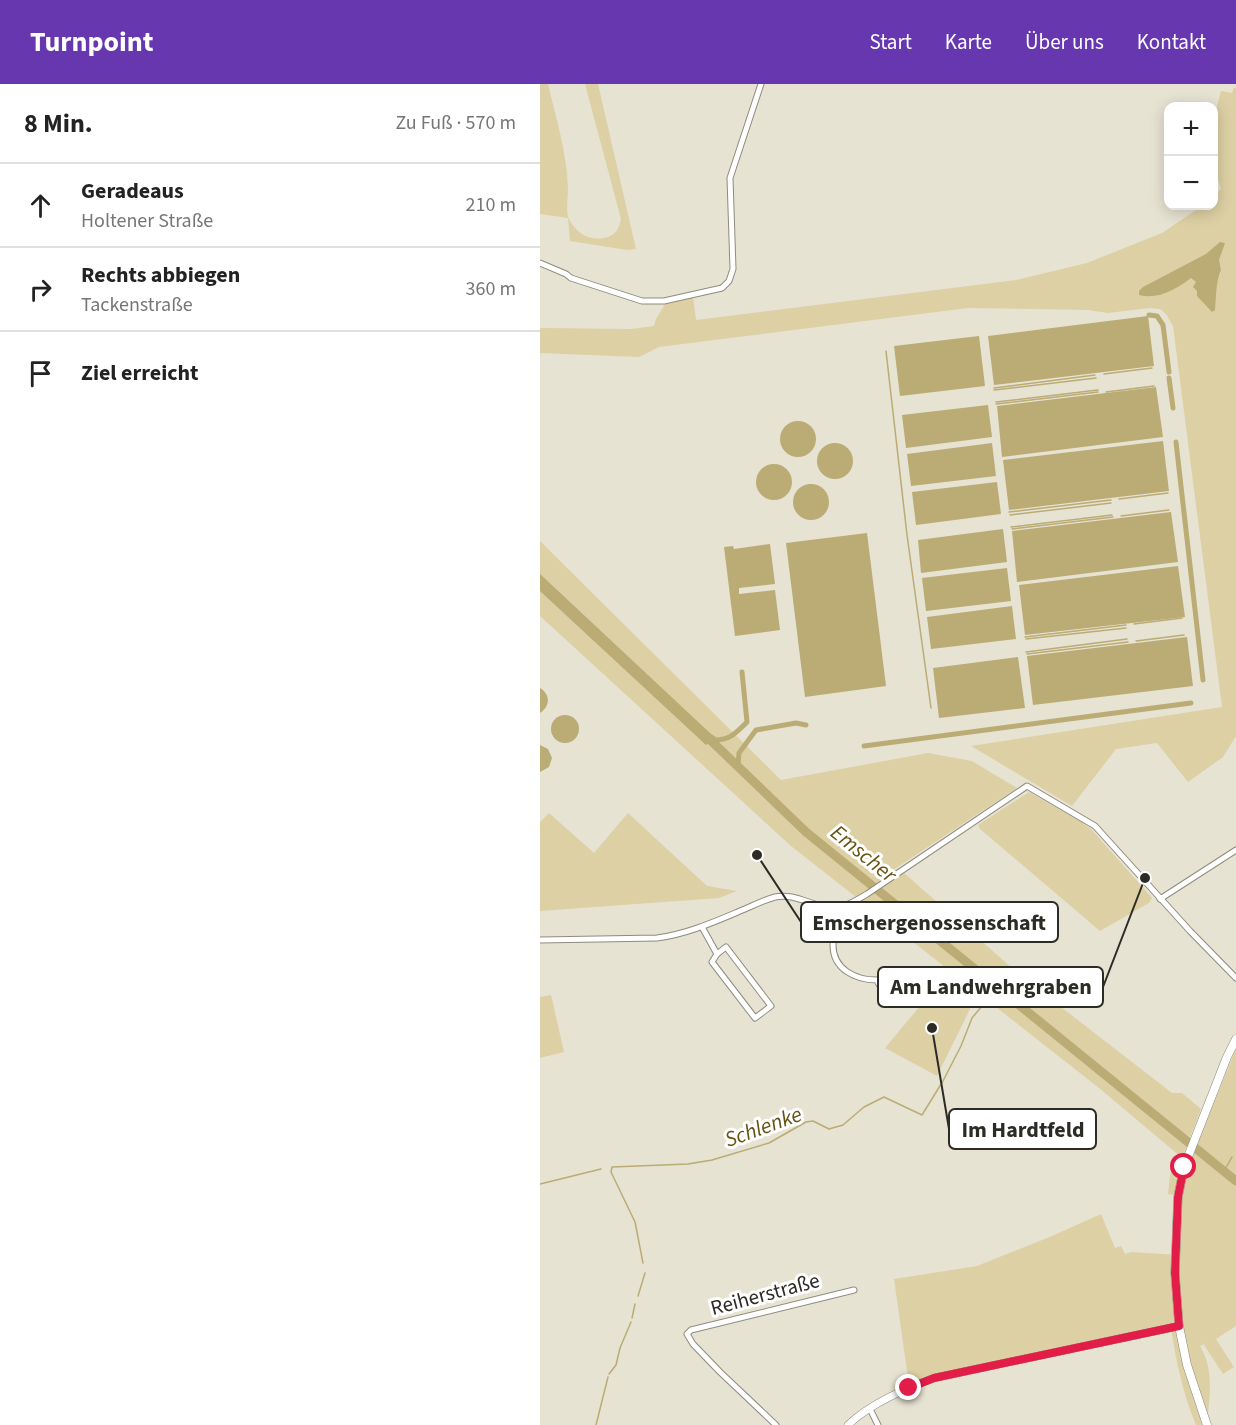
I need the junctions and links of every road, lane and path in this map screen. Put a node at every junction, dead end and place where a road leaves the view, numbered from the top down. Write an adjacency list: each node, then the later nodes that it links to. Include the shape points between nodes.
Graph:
1 (761, 84): 2 (street, via 730,178 733,269 722,288 664,301 642,301 571,278)
2 (540, 263)
3 (1236, 850): 4 (street)
4 (1160, 898): 5 (street, via 1095,826 1027,786); 9 (street)
5 (842, 907): 6 (street, via 775,897); 10 (street, via 833,945 836,960 853,976)
6 (702, 927): 7 (street, via 657,938); 8 (street)
7 (540, 940)
8 (717, 954): 8 (street, via 726,947 771,1006 755,1018 712,962)
9 (1236, 978)
10 (877, 980): 10 (street, via 894,999 906,992 906,987 894,978)
11 (1236, 1039): 13 (main road, via 1181,1176 1175,1273)
12 (854, 1290): 15 (street, Reiherstraße, via 687,1334)
13 (1179, 1326): 14 (street, via 934,1378); 18 (main road)
14 (870, 1408): 16 (street); 17 (street)
15 (776, 1425)
16 (848, 1425)
17 (878, 1425)
18 (1207, 1425)

